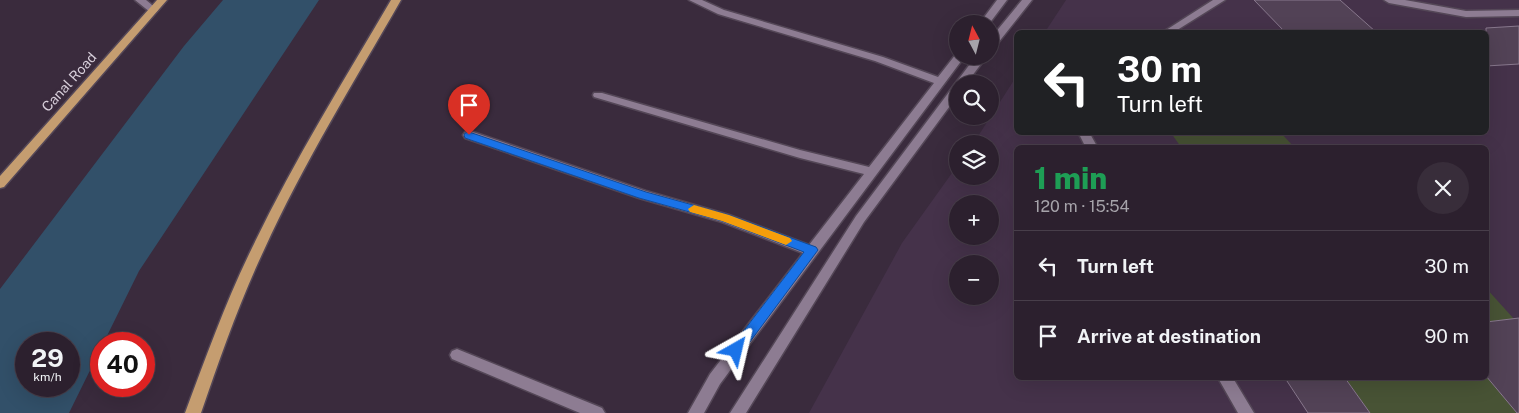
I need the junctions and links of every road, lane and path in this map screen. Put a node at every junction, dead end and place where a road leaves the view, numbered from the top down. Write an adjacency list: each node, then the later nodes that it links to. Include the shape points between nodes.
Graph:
1 (140, 0): 9 (street)
2 (162, 0): 9 (main road, Canal Road)
3 (396, 0): 26 (main road, via 305,158 258,249)
4 (694, 0): 17 (street, via 721,12 879,59)
5 (1002, 0): 11 (street)
6 (1027, 0): 13 (street)
7 (1220, 0): 12 (street)
8 (1389, 0): 10 (street, via 1466,14)
9 (153, 10): 22 (main road, Canal Road)
10 (1519, 13)
11 (991, 15)
12 (1171, 30)
13 (999, 35)
14 (953, 65): 17 (street)
15 (975, 65): 16 (street)
16 (967, 75)
17 (940, 82): 21 (street)
18 (598, 95): 21 (street)
19 (949, 99): 29 (street, via 860,220)
20 (469, 135): 23 (street, via 643,195 725,218)
21 (872, 172): 23 (street)
22 (0, 184)
23 (812, 250): 28 (street, via 715,379)
24 (457, 355): 27 (street)
25 (1226, 380): 30 (street)
26 (193, 413)
27 (596, 413)
28 (696, 413)
29 (738, 413)
30 (1246, 413)

